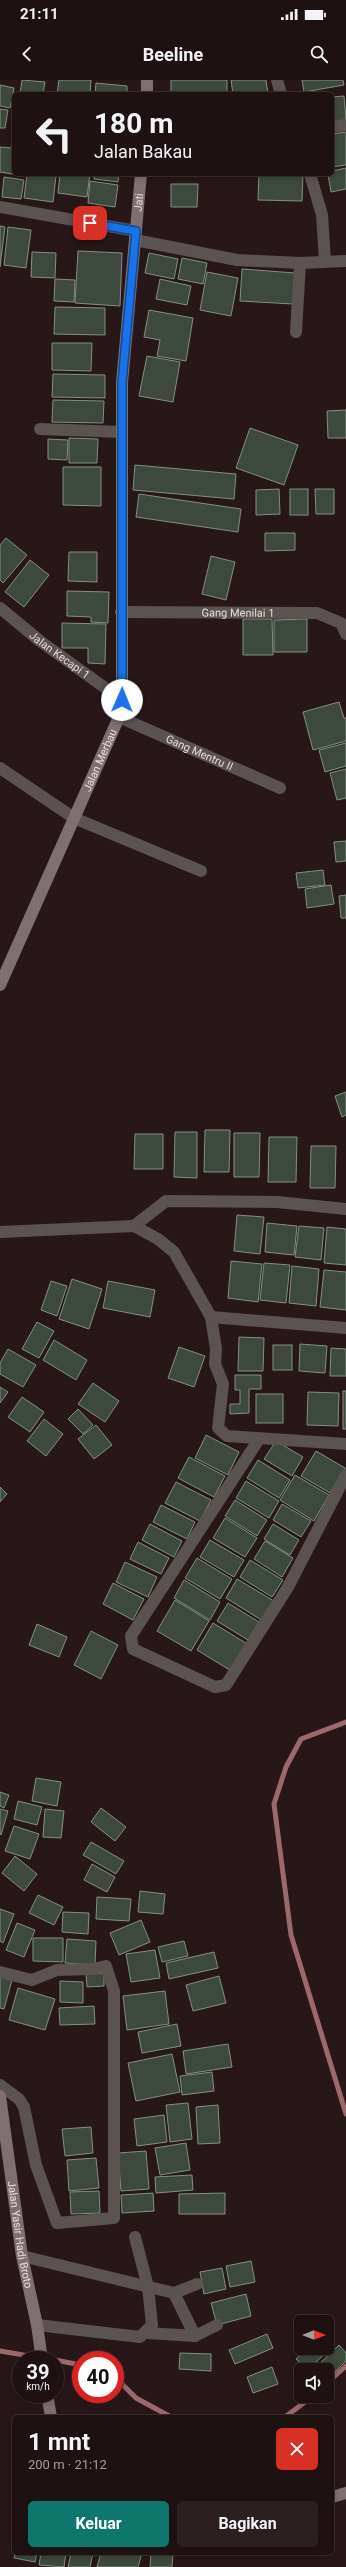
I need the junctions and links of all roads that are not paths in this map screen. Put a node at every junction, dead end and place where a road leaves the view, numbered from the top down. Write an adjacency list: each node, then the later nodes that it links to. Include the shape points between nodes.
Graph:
1 (147, 80): 3 (street)
2 (277, 80): 4 (street)
3 (147, 92)
4 (280, 92)
5 (346, 124): 6 (street)
6 (334, 127)
7 (141, 176): 10 (street, Jati)
8 (311, 176): 11 (street, via 322,216)
9 (0, 207): 10 (street)
10 (135, 236): 13 (street, via 238,260); 16 (street, Jalan Merbau, via 122,383)
11 (325, 262): 12 (street); 13 (street)
12 (346, 262)
13 (300, 263): 14 (street)
14 (296, 332)
15 (40, 429): 16 (street)
16 (122, 432): 18 (street, Jalan Merbau)
17 (0, 608): 20 (street, Jalan Kecapi 1, via 40,641)
18 (121, 612): 19 (street, Gang Menilai 1, via 317,613 340,624); 20 (street, Jalan Merbau)
19 (346, 634)
20 (122, 700): 21 (street, Jalan Merbau)
21 (119, 718): 23 (street, Gang Mentru II); 24 (street, Jalan Merbau)
22 (0, 768): 24 (street)
23 (280, 788)
24 (74, 818): 25 (street); 26 (street, Jalan Merbau)
25 (201, 871)
26 (0, 984)
27 (346, 1209): 28 (street, via 277,1202 166,1201)
28 (134, 1226): 29 (street); 30 (street, via 158,1239 174,1252)
29 (0, 1232)
30 (211, 1317): 31 (street); 32 (street, via 216,1349 215,1364 223,1384 218,1428 227,1436)
31 (346, 1328)
32 (259, 1438): 33 (street); 34 (street, via 131,1636 133,1649 215,1687 226,1685 288,1587)
33 (346, 1444)
34 (346, 1475)
35 (0, 1972): 36 (street, via 32,1980 57,1970 106,1966 114,1992 114,2218 57,2223 36,2165 24,2107 19,2099)
36 (0, 2085)
37 (0, 2096): 39 (street, Jalan Yasir Hadi Broto)
38 (135, 2237): 41 (street)
39 (22, 2256): 41 (street); 43 (street, Jalan Yasir Hadi Broto)
40 (197, 2284): 42 (street)
41 (148, 2287): 42 (street); 45 (street, via 152,2325)
42 (174, 2293): 46 (street)
43 (37, 2325): 45 (street, via 140,2337); 47 (street, Jalan Yasir Hadi Broto)
44 (217, 2325): 46 (street)
45 (146, 2333): 46 (street)
46 (195, 2336)
47 (41, 2351)
48 (49, 2403): 49 (street)
49 (52, 2415)
50 (346, 2493): 51 (street)
51 (334, 2496)

